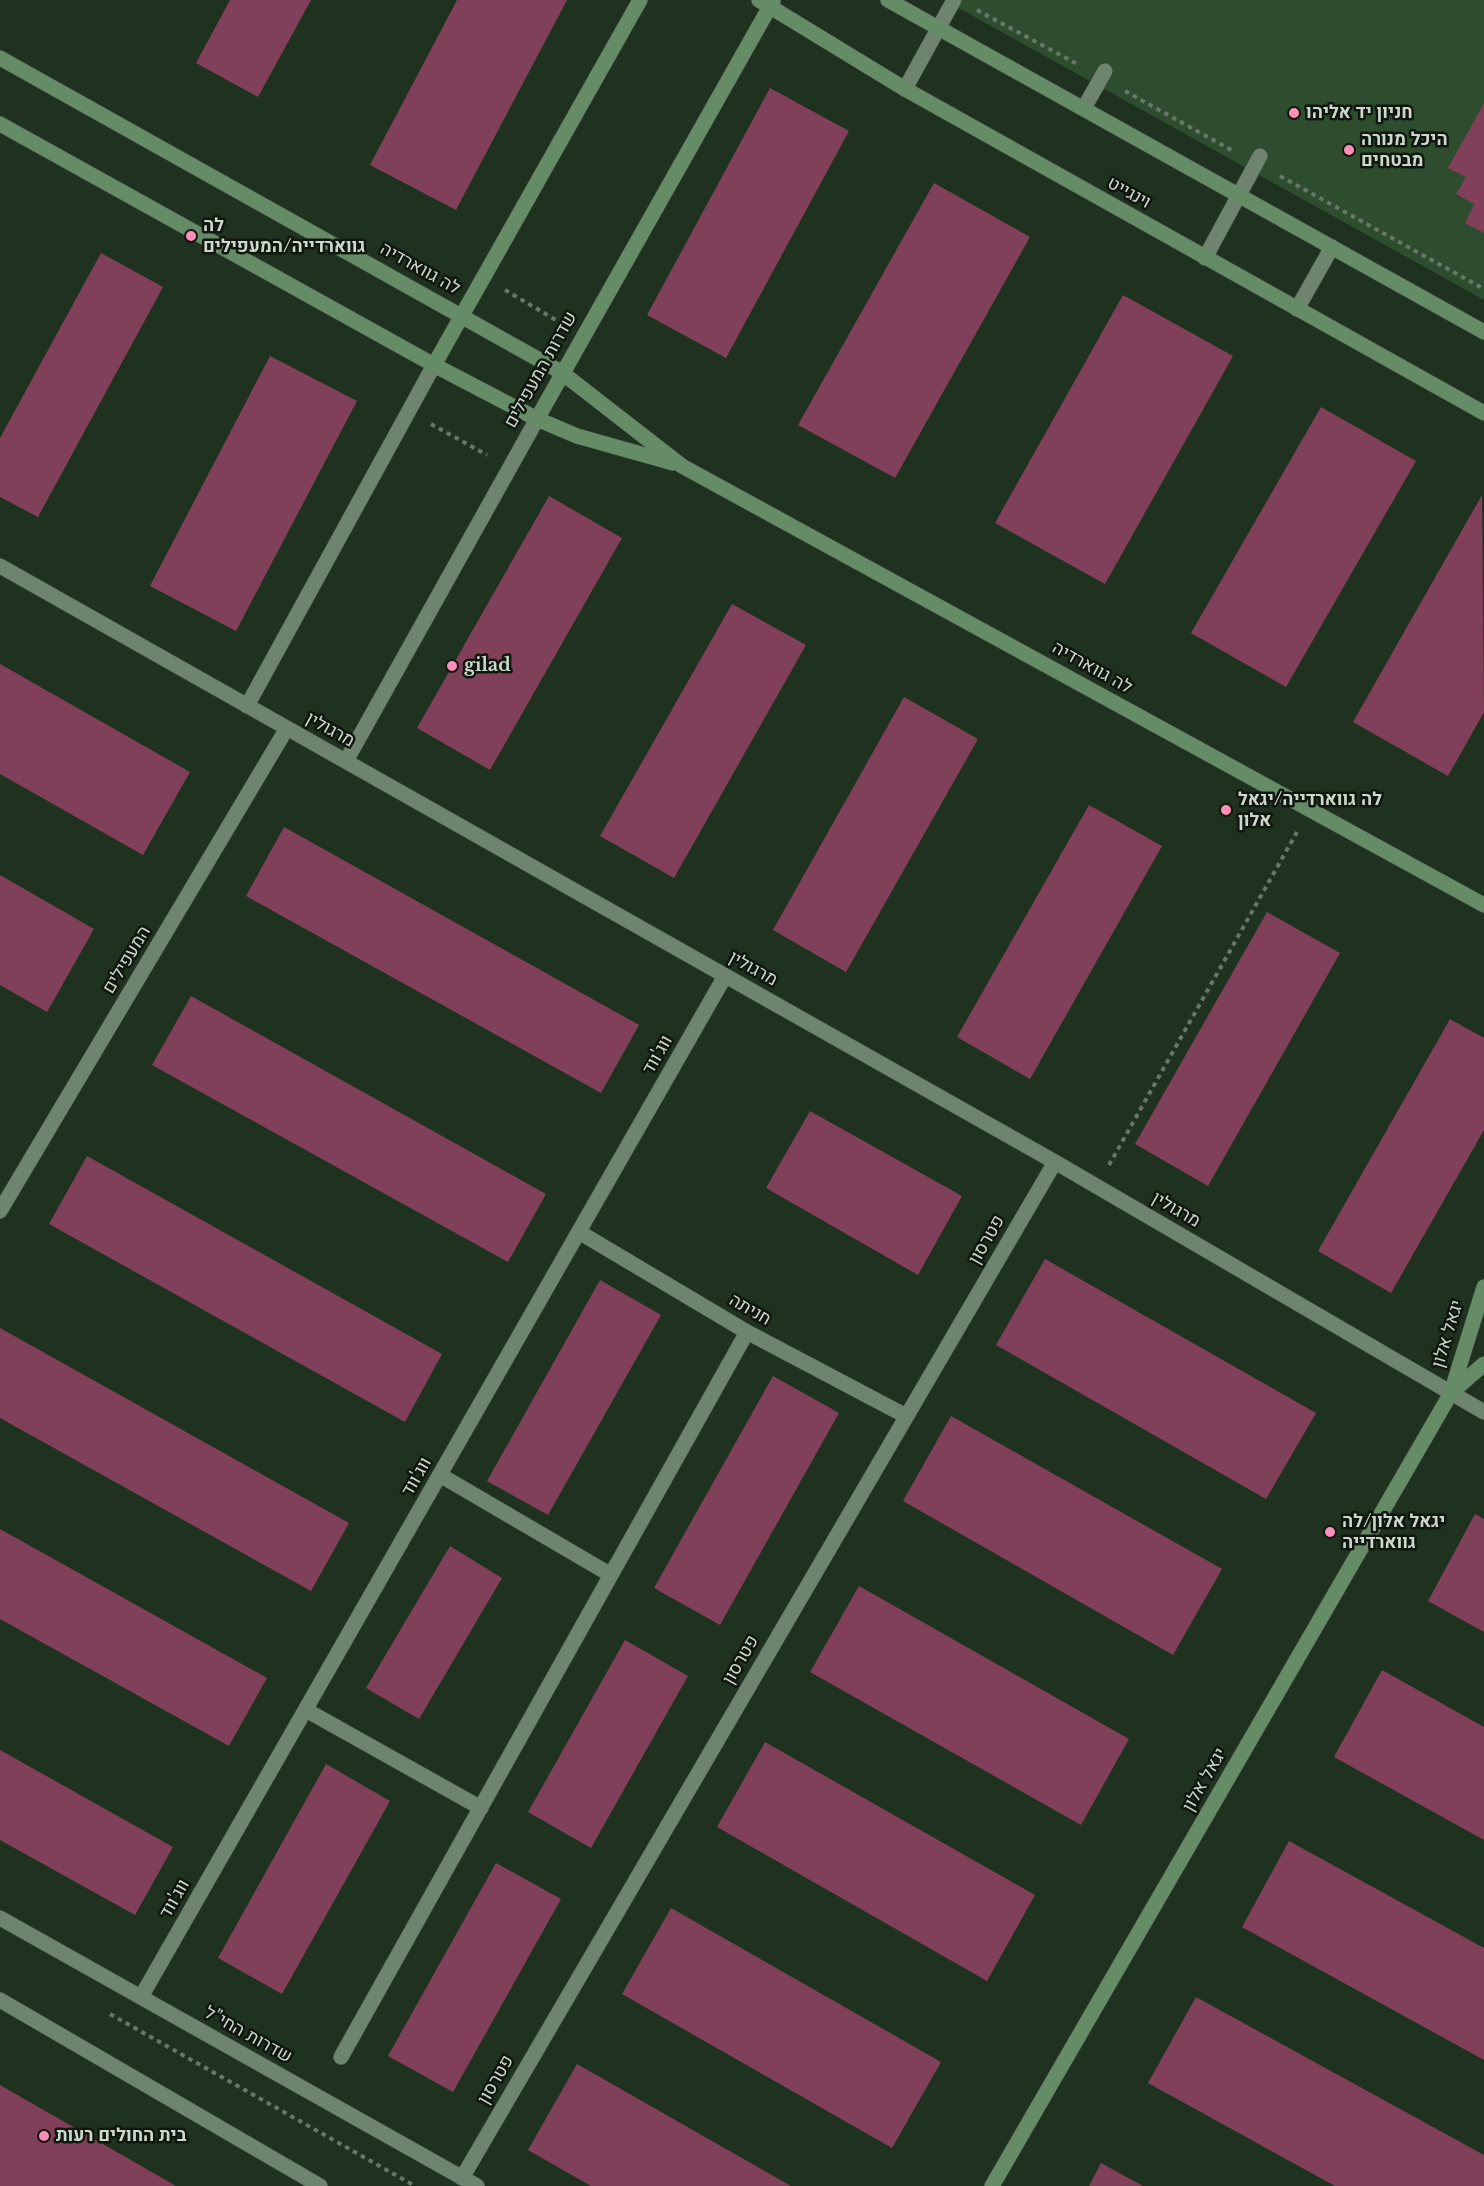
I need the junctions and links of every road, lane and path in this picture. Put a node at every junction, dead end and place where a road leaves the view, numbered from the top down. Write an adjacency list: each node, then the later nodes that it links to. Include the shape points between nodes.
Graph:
1 (640, 0): 16 (street)
2 (888, 0): 6 (street)
3 (954, 0): 6 (street)
4 (767, 3): 9 (street, וינגייט); 21 (street, שדרות המעפילים)
5 (970, 6): 8 (path)
6 (938, 28): 9 (street); 10 (street)
7 (0, 58): 19 (street, לה גווארדיה)
8 (1103, 74): 10 (street); 12 (path)
9 (905, 89): 15 (street, וינגייט)
10 (1083, 108): 13 (street)
11 (0, 124): 22 (street, לה גווארדיה)
12 (1258, 160): 13 (street); 17 (path)
13 (1239, 195): 14 (street); 15 (street)
14 (1332, 248): 18 (street); 20 (street)
15 (1205, 258): 18 (street, וינגייט)
16 (484, 278): 19 (street); 21 (path)
17 (1484, 289)
18 (1297, 309): 25 (street, וינגייט)
19 (463, 316): 22 (street); 23 (street, לה גווארדיה)
20 (1484, 332)
21 (582, 336): 23 (street, שדרות המעפילים)
22 (434, 365): 24 (street); 26 (street, לה גווארדיה)
23 (561, 372): 26 (street, שדרות המעפילים); 27 (street, לה גווארדיה)
24 (409, 412): 28 (path); 30 (street)
25 (1484, 413)
26 (537, 419): 27 (street, לה גווארדיה, via 577,436); 28 (street, שדרות המעפילים)
27 (682, 466): 33 (street, לה גווארדיה)
28 (510, 467): 32 (street, שדרות המעפילים)
29 (0, 566): 30 (street, מרגולין)
30 (247, 706): 31 (street, מרגולין)
31 (287, 728): 32 (street, מרגולין); 38 (street, המעפילים)
32 (346, 761): 35 (street, מרגולין)
33 (1310, 809): 34 (street, לה גווארדיה); 37 (path)
34 (1484, 905)
35 (725, 976): 36 (street, מרגולין); 39 (street, ווג'ווד)
36 (1055, 1162): 37 (street, מרגולין); 45 (street, פטרסון)
37 (1097, 1186): 43 (street, מרגולין)
38 (0, 1211)
39 (579, 1232): 41 (street, חניתה); 46 (street, ווג'ווד)
40 (1484, 1287): 43 (street, יגאל אלון)
41 (747, 1332): 45 (street, חניתה); 47 (street)
42 (1484, 1364): 43 (street, יגאל אלון)
43 (1451, 1393): 44 (street, מרגולין); 59 (street, יגאל אלון)
44 (1484, 1412)
45 (906, 1416): 55 (street, פטרסון)
46 (440, 1475): 47 (street); 48 (street, ווג'ווד)
47 (611, 1575): 49 (street)
48 (306, 1710): 49 (street); 51 (street, ווג'ווד)
49 (480, 1808): 54 (street)
50 (0, 1918): 51 (street, שדרות החי"ל)
51 (141, 1997): 55 (street, שדרות החי"ל)
52 (0, 2000): 56 (street)
53 (109, 2014): 57 (path)
54 (341, 2057)
55 (462, 2178): 58 (street, שדרות החי"ל)
56 (320, 2186)
57 (415, 2186)
58 (477, 2186)
59 (992, 2186)

